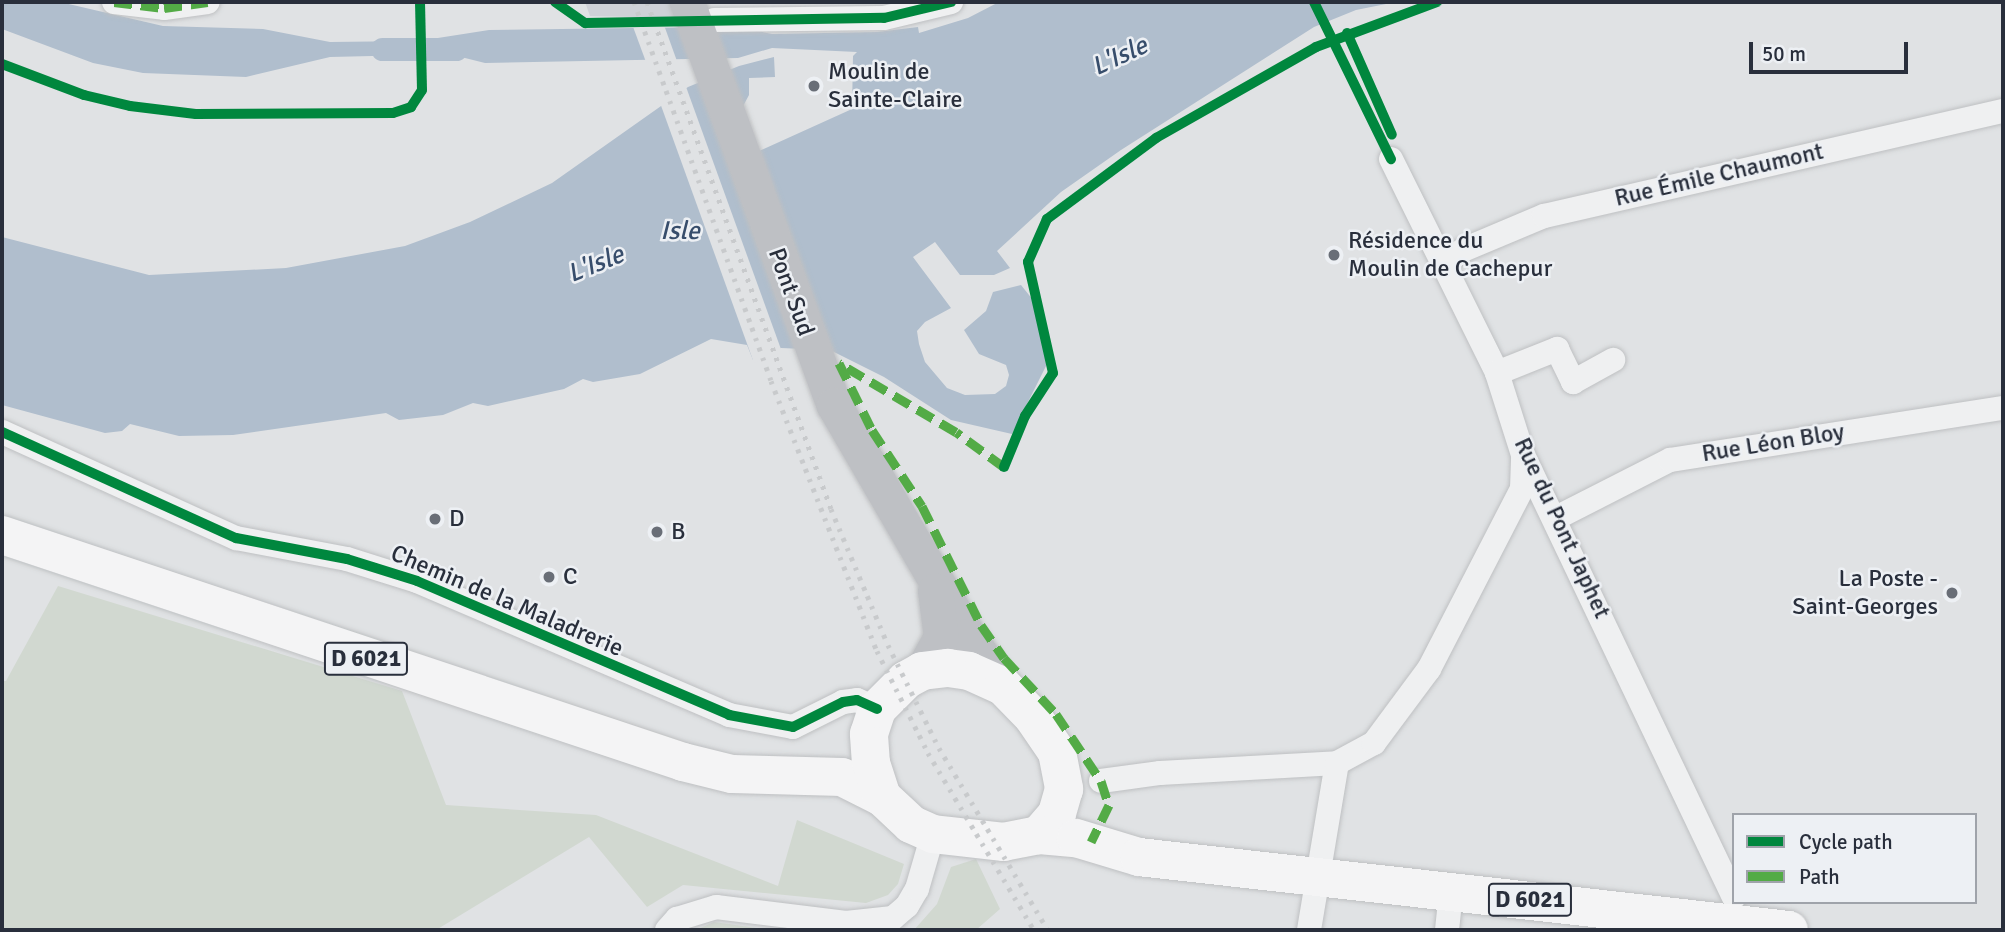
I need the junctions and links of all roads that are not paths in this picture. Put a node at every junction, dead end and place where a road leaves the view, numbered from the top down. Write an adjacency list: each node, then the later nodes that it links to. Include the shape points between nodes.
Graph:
1 (114, 2): 2 (street, via 164,8)
2 (208, 2)
3 (951, 2): 4 (street, via 884,18)
4 (700, 11): 15 (main road, Pont Sud, via 821,374 851,436)
5 (2003, 111): 7 (street, Rue Émile Chaumont, via 1544,216 1463,250)
6 (1391, 159): 7 (street, Rue du Pont Japhet)
7 (1443, 264): 9 (street, Rue du Pont Japhet)
8 (1613, 360): 9 (street, via 1573,382 1557,349)
9 (1497, 373): 12 (street, Rue du Pont Japhet)
10 (2003, 408): 13 (street, Rue Léon Bloy, via 1670,460)
11 (2, 432): 18 (street, Chemin de la Maladrerie, via 236,538 347,559 417,581 729,715 793,727 843,702 857,700)
12 (1524, 455): 13 (street, Rue du Pont Japhet); 19 (street, via 1522,489 1429,669 1374,743)
13 (1556, 518): 26 (street, Rue du Pont Japhet)
14 (2, 535): 20 (main road, D 6021, via 605,739)
15 (929, 566): 16 (main road, Pont Sud, via 942,625); 17 (main road, Pont Sud)
16 (922, 671): 17 (main road, via 969,671); 18 (main road)
17 (1003, 685): 21 (main road, via 1033,716)
18 (873, 721): 20 (main road, D 6021, via 818,761); 22 (main road, via 871,764)
19 (1337, 763): 21 (street, via 1160,773); 27 (street)
20 (732, 774): 22 (main road, D 6021, via 842,777)
21 (1083, 785): 24 (main road); 25 (main road, D 6021, via 1096,830)
22 (883, 797): 23 (main road, via 911,824)
23 (933, 834): 24 (main road, via 1004,842); 32 (street, via 917,889 908,906 893,918 846,923 716,908 677,919)
24 (1039, 835): 25 (main road, D 6021, via 1076,838)
25 (1139, 857): 27 (main road, D 6021)
26 (1732, 873)
27 (1317, 877): 28 (main road, D 6021); 33 (street)
28 (1451, 892): 30 (main road, D 6021); 34 (street)
29 (1748, 904): 31 (street, Rue du Pont Japhet)
30 (1572, 917): 31 (main road, D 6021)
31 (1756, 921)
32 (667, 930)
33 (1309, 930)
34 (1447, 930)

